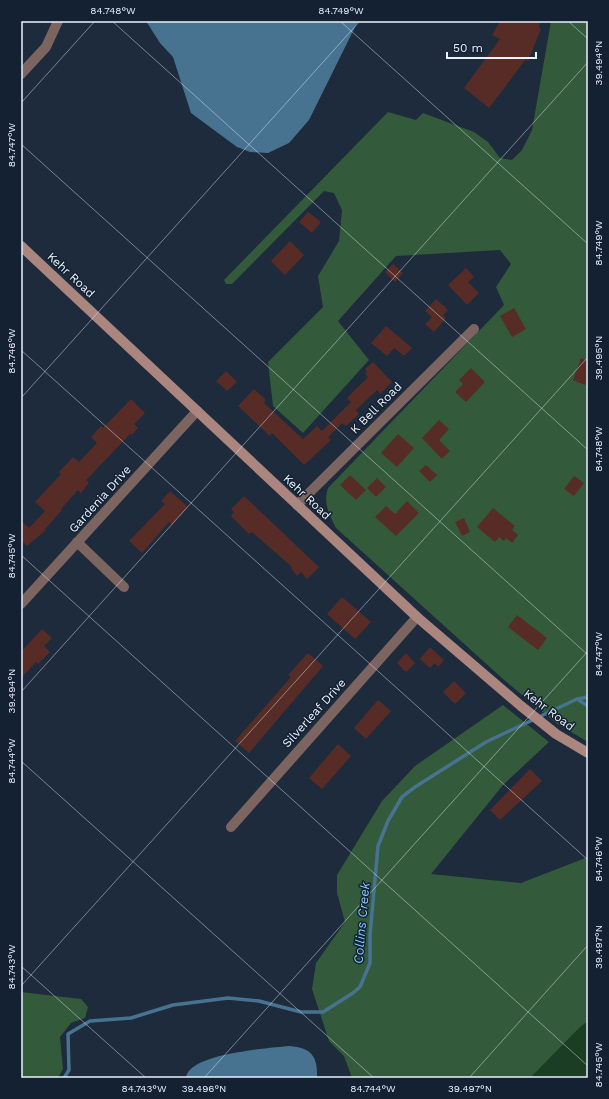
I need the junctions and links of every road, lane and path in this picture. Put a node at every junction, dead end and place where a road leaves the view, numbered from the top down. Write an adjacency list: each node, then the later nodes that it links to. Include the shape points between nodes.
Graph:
1 (58, 21): 2 (street, via 46,47)
2 (21, 74)
3 (21, 246): 5 (street, Kehr Road)
4 (474, 330): 6 (street, K Bell Road)
5 (197, 411): 6 (street, Kehr Road); 7 (street, Gardenia Drive)
6 (297, 505): 10 (street, Kehr Road)
7 (77, 542): 8 (street); 9 (street, Gardenia Drive)
8 (124, 587)
9 (21, 604)
10 (417, 617): 11 (street, Kehr Road, via 520,706 556,734); 12 (street, Silverleaf Drive)
11 (588, 753)
12 (231, 827)

